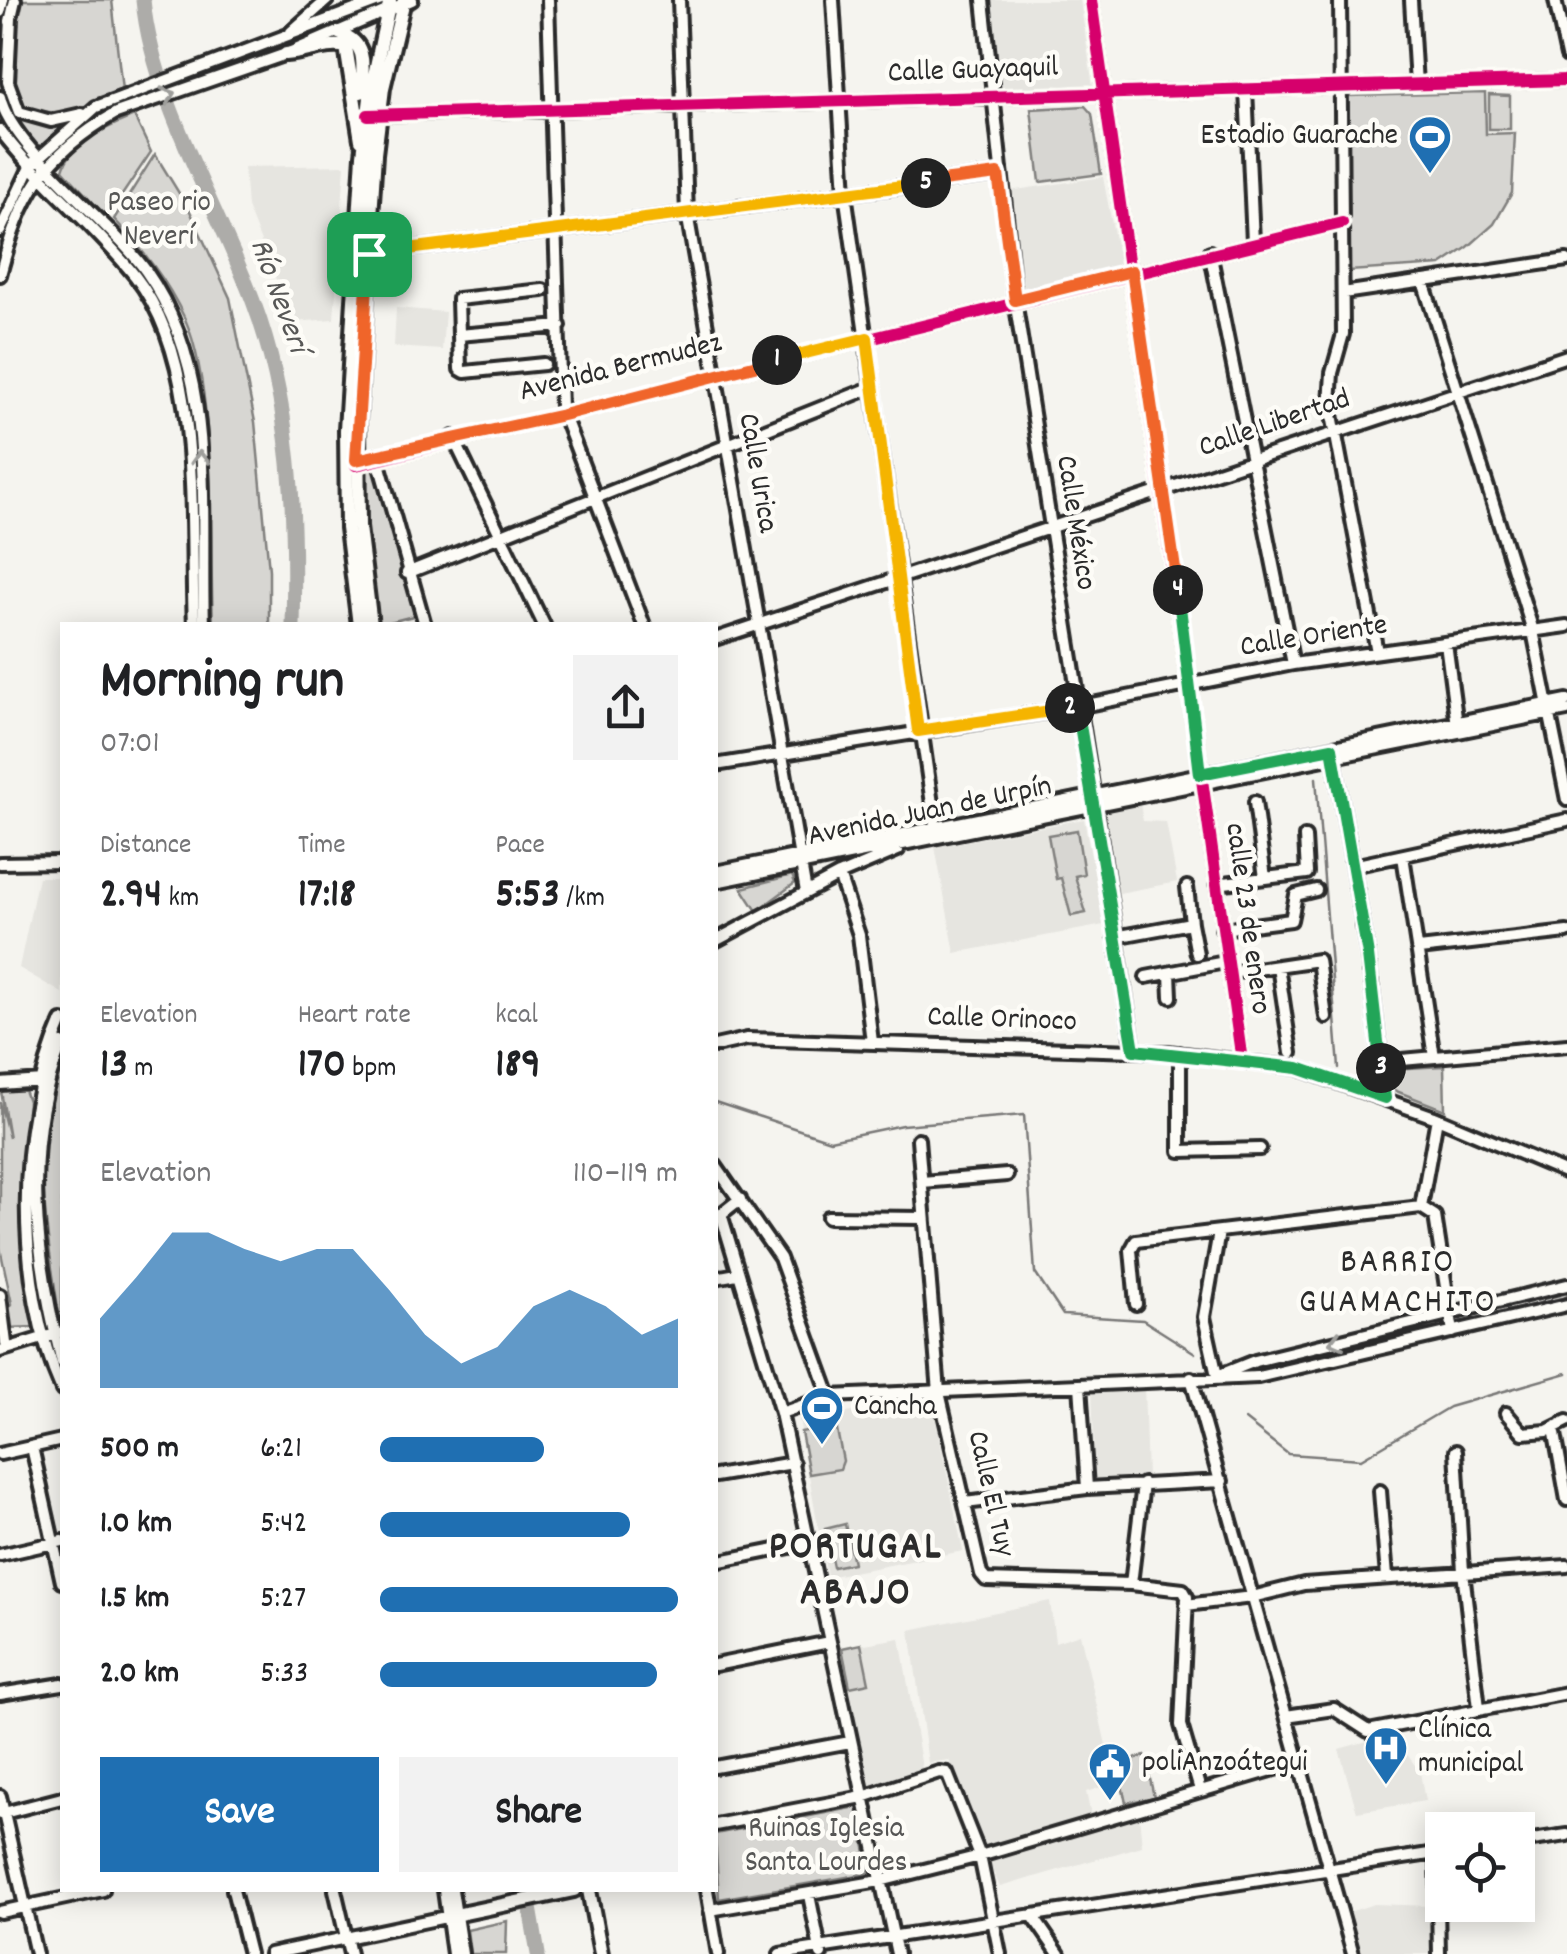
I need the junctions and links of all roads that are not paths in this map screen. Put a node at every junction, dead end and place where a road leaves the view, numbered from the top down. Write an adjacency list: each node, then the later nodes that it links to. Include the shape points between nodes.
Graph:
1 (3, 0): 13 (street)
2 (15, 0): 13 (street)
3 (327, 0): 15 (street)
4 (548, 0): 28 (street)
5 (679, 0): 26 (street, Calle Urica)
6 (833, 0): 25 (street)
7 (983, 0): 24 (street, Calle México)
8 (1091, 0): 22 (street)
9 (1340, 0): 20 (street)
10 (1410, 0): 19 (street)
11 (1555, 0): 16 (street)
12 (396, 3): 14 (street); 15 (street); 29 (main road)
13 (6, 15): 17 (street); 27 (street, via 8,82 19,112 51,121)
14 (338, 33): 15 (street); 29 (main road, via 361,49 360,90)
15 (284, 47): 27 (street, via 216,63); 31 (main road, via 346,47); 33 (street, one-way to 15, via 116,113 222,78)
16 (1567, 56)
17 (0, 57)
18 (1567, 80): 19 (street, Calle Guayaquil)
19 (1416, 85): 20 (street, Calle Guayaquil)
20 (1340, 87): 21 (street, Calle Guayaquil); 37 (street)
21 (1246, 89): 22 (street, Calle Guayaquil); 40 (street)
22 (1105, 94): 24 (street, Calle Guayaquil); 44 (street)
23 (0, 97): 32 (street, via 6,116)
24 (992, 97): 25 (street, Calle Guayaquil); 34 (street, Calle México)
25 (836, 102): 26 (street, Calle Guayaquil); 35 (street)
26 (680, 106): 28 (street, Calle Guayaquil); 36 (street, Calle Urica)
27 (96, 107): 32 (street)
28 (553, 110): 29 (street, Calle Guayaquil); 38 (street)
29 (374, 115): 31 (main road); 42 (main road)
30 (0, 130): 33 (street)
31 (364, 153): 73 (main road, via 344,466)
32 (39, 156): 33 (street)
33 (39, 168): 39 (street); 45 (street); 71 (street, via 136,278 175,353 185,407); 72 (street, one-way to 33, via 198,414 186,348 143,267)
34 (998, 174): 35 (street); 49 (street, Calle México)
35 (845, 193): 36 (street); 52 (street)
36 (687, 213): 38 (street); 55 (street, Calle Urica)
37 (1342, 222): 40 (street, Avenida Bermudez); 48 (street)
38 (556, 228): 42 (street); 50 (street)
39 (0, 231)
40 (1253, 242): 41 (street, Avenida Bermudez)
41 (1210, 252): 44 (street, Avenida Bermudez); 62 (street)
42 (369, 254): 64 (main road)
43 (1567, 260): 46 (street)
44 (1132, 271): 49 (street, Avenida Bermudez); 65 (street)
45 (0, 275)
46 (1423, 281): 48 (street); 57 (street)
47 (543, 290): 51 (street, via 458,299)
48 (1344, 292): 59 (street)
49 (1015, 300): 52 (street, Avenida Bermudez); 67 (street, Calle México)
50 (560, 326): 51 (street); 58 (street)
51 (459, 335): 54 (street, via 464,372)
52 (867, 335): 55 (street, Avenida Bermudez); 56 (street)
53 (1567, 356): 57 (street, Calle Libertad)
54 (544, 364)
55 (713, 374): 58 (street, Avenida Bermudez); 61 (street, Calle Urica)
56 (873, 386): 61 (street); 70 (street)
57 (1458, 392): 59 (street, Calle Libertad); 80 (street)
58 (562, 412): 60 (street, Avenida Bermudez); 66 (street)
59 (1332, 431): 62 (street, Calle Libertad); 83 (street)
60 (454, 439): 63 (street, Avenida Bermudez); 68 (street)
61 (725, 446): 66 (street); 78 (street, Calle Urica)
62 (1252, 456): 65 (street, Calle Libertad); 84 (street)
63 (377, 458): 64 (street, Avenida Bermudez); 69 (street)
64 (356, 463): 74 (main road)
65 (1164, 490): 67 (street, Calle Libertad); 85 (street)
66 (594, 498): 68 (street); 77 (street)
67 (1049, 530): 70 (street, Calle Libertad); 87 (street, Calle México)
68 (500, 535): 69 (street); 76 (street)
69 (407, 573): 75 (street)
70 (900, 578): 78 (street, Calle Libertad); 91 (street)
71 (194, 622)
72 (204, 622)
73 (359, 622)
74 (371, 622)
75 (424, 622)
76 (543, 622)
77 (643, 622)
78 (758, 625): 81 (street, Calle Libertad); 93 (street, Calle Urica)
79 (1567, 626): 80 (street, Calle Oriente)
80 (1533, 631): 82 (street, Calle Oriente); 88 (street)
81 (718, 639)
82 (1446, 643): 83 (street, Calle Oriente); 90 (street)
83 (1377, 652): 84 (street, Calle Oriente)
84 (1293, 664): 85 (street, Calle Oriente)
85 (1190, 685): 87 (street, Calle Oriente); 95 (street)
86 (1567, 700): 88 (street, Avenida Juan de Urpín)
87 (1077, 707): 91 (street, Calle Oriente); 97 (street, Calle México)
88 (1549, 708): 89 (street, Avenida Juan de Urpín); 90 (street, Avenida Juan de Urpín); 96 (street)
89 (1567, 710)
90 (1458, 727): 92 (street, Avenida Juan de Urpín)
91 (918, 731): 93 (street, Calle Oriente); 100 (street)
92 (1333, 752): 95 (street, Avenida Juan de Urpín); 107 (street)
93 (779, 756): 94 (street, Calle Oriente); 104 (street, Calle Urica)
94 (718, 765)
95 (1201, 778): 97 (street, Avenida Juan de Urpín); 112 (street, calle 23 de enero)
96 (1567, 800)
97 (1093, 801): 100 (street, Avenida Juan de Urpín); 119 (street, Calle México)
98 (1256, 802): 110 (street)
99 (1567, 820): 103 (street)
100 (936, 832): 102 (street, Avenida Juan de Urpín); 104 (street, Avenida Juan de Urpín)
101 (1305, 837): 110 (street, via 1307,874)
102 (919, 841): 104 (street, Avenida Juan de Urpín); 109 (street)
103 (1403, 856): 107 (street); 121 (street)
104 (799, 860): 108 (street, Avenida Juan de Urpín); 111 (street, Avenida Juan de Urpín); 115 (street, Calle Urica)
105 (60, 862): 106 (street)
106 (0, 863)
107 (1353, 866): 140 (street)
108 (718, 872)
109 (839, 875): 115 (street); 131 (street, via 860,935)
110 (1265, 878): 112 (street)
111 (718, 881)
112 (1216, 884): 117 (street, calle 23 de enero)
113 (1187, 888): 116 (street)
114 (1316, 890): 117 (street, via 1296,894 1290,920)
115 (806, 892): 120 (street)
116 (1191, 923): 119 (street); 122 (street)
117 (1222, 929): 126 (street, calle 23 de enero)
118 (1567, 932): 121 (street)
119 (1115, 937): 135 (street, Calle México)
120 (718, 939)
121 (1419, 949): 138 (street)
122 (1197, 954)
123 (1220, 963): 125 (street)
124 (1278, 966): 126 (street); 129 (street, via 1318,960); 137 (street)
125 (1170, 973): 127 (street); 128 (street)
126 (1230, 973): 139 (street, calle 23 de enero)
127 (1146, 977)
128 (1171, 997)
129 (1326, 1017)
130 (60, 1028): 141 (street)
131 (872, 1042): 132 (street, Calle Orinoco, via 748,1039); 135 (street, Calle Orinoco)
132 (718, 1045)
133 (1567, 1046): 138 (street)
134 (60, 1047): 141 (street)
135 (1134, 1050): 136 (street, Calle Orinoco)
136 (1180, 1053): 139 (street, Calle Orinoco); 146 (street, via 1180,1151)
137 (1291, 1053)
138 (1434, 1057): 140 (street)
139 (1242, 1061): 143 (street, Calle Orinoco, via 1298,1068)
140 (1380, 1062): 143 (street)
141 (44, 1081): 142 (street); 164 (street, via 26,1184 35,1281)
142 (0, 1084)
143 (1385, 1098): 144 (street, Calle Orinoco)
144 (1437, 1118): 149 (street, Calle Orinoco); 152 (street)
145 (918, 1139): 150 (street, Calle El Tuy)
146 (1260, 1149)
147 (718, 1169): 151 (street)
148 (1007, 1174): 150 (street)
149 (1567, 1174)
150 (922, 1182): 154 (street, Calle El Tuy)
151 (740, 1199): 156 (street, via 722,1214); 171 (street, via 780,1258)
152 (1422, 1207): 155 (street); 162 (street, via 1435,1216)
153 (828, 1217): 154 (street)
154 (923, 1218): 170 (street, Calle El Tuy)
155 (1219, 1232): 160 (street, via 1132,1244); 167 (street, via 1204,1317)
156 (737, 1274): 157 (street); 172 (street)
157 (718, 1277)
158 (1567, 1285): 162 (street)
159 (0, 1295): 165 (street)
160 (1136, 1304)
161 (1567, 1305): 163 (street)
162 (1450, 1314): 163 (street); 167 (street, one-way to 167, via 1254,1361)
163 (1453, 1332): 167 (street, via 1258,1377)
164 (54, 1334): 165 (street); 166 (street)
165 (2, 1346)
166 (60, 1376)
167 (1218, 1376): 168 (street)
168 (1191, 1378): 169 (street); 182 (street)
169 (1080, 1385): 170 (street); 184 (street)
170 (938, 1392): 171 (street); 187 (street, Calle El Tuy)
171 (830, 1396): 172 (street)
172 (782, 1413): 180 (street)
173 (1506, 1413): 175 (street, via 1523,1432)
174 (1567, 1421): 175 (street)
175 (1554, 1428): 186 (street)
176 (60, 1440): 177 (street)
177 (32, 1447): 179 (street); 188 (street)
178 (1456, 1451): 193 (street)
179 (0, 1454)
180 (793, 1463): 181 (street); 189 (street)
181 (718, 1476)
182 (1222, 1481): 183 (street); 196 (street)
183 (1143, 1484): 184 (street); 195 (street)
184 (1087, 1488): 187 (street)
185 (1380, 1491): 194 (street)
186 (1567, 1500)
187 (965, 1503): 195 (street, Calle El Tuy, via 986,1580)
188 (58, 1542): 190 (street)
189 (810, 1543): 191 (street); 198 (street)
190 (0, 1555)
191 (718, 1561)
192 (1567, 1566): 193 (street)
193 (1462, 1572): 194 (street); 203 (street)
194 (1387, 1577): 196 (street, via 1304,1584)
195 (1131, 1584): 197 (street, Calle El Tuy, via 1176,1587)
196 (1252, 1597): 197 (street); 204 (street)
197 (1186, 1605): 208 (street, via 1182,1725)
198 (829, 1642): 199 (street); 205 (street)
199 (718, 1663)
200 (60, 1684): 202 (street)
201 (1567, 1693): 203 (street)
202 (0, 1694)
203 (1479, 1708): 204 (street, via 1368,1731 1334,1708)
204 (1286, 1716): 206 (street)
205 (850, 1742): 207 (street); 210 (street)
206 (1299, 1762): 208 (street); 218 (street)
207 (718, 1766)
208 (1200, 1790): 217 (street)
209 (0, 1796): 212 (street)
210 (863, 1797): 213 (street); 217 (street, via 947,1774); 219 (street)
211 (60, 1798): 212 (street)
212 (2, 1813): 230 (street)
213 (718, 1823)
214 (1567, 1835): 215 (street)
215 (1535, 1840)
216 (1425, 1855): 218 (street)
217 (980, 1856): 219 (street); 236 (street)
218 (1327, 1871): 233 (street); 252 (street)
219 (880, 1881): 229 (street); 238 (street)
220 (93, 1892): 230 (street)
221 (233, 1892): 241 (street)
222 (335, 1892): 237 (street)
223 (445, 1892): 234 (street)
224 (452, 1892): 234 (street)
225 (566, 1892): 234 (main road)
226 (590, 1892): 246 (main road)
227 (597, 1892): 246 (main road)
228 (707, 1892): 231 (street)
229 (809, 1895): 231 (street); 239 (street)
230 (26, 1906): 232 (street); 240 (street)
231 (710, 1910): 247 (street)
232 (0, 1912)
233 (1032, 1915): 236 (street); 251 (street)
234 (451, 1916): 237 (street); 244 (street); 245 (street)
235 (1440, 1922): 253 (street)
236 (994, 1924): 238 (street); 250 (street)
237 (346, 1937): 242 (street); 243 (street)
238 (893, 1938): 239 (street); 249 (street)
239 (820, 1950): 248 (street)
240 (36, 1954)
241 (248, 1954)
242 (270, 1954)
243 (350, 1954)
244 (453, 1954)
245 (462, 1954)
246 (605, 1954)
247 (718, 1954)
248 (780, 1954)
249 (897, 1954)
250 (1000, 1954)
251 (1059, 1954)
252 (1353, 1954)
253 (1440, 1954)

